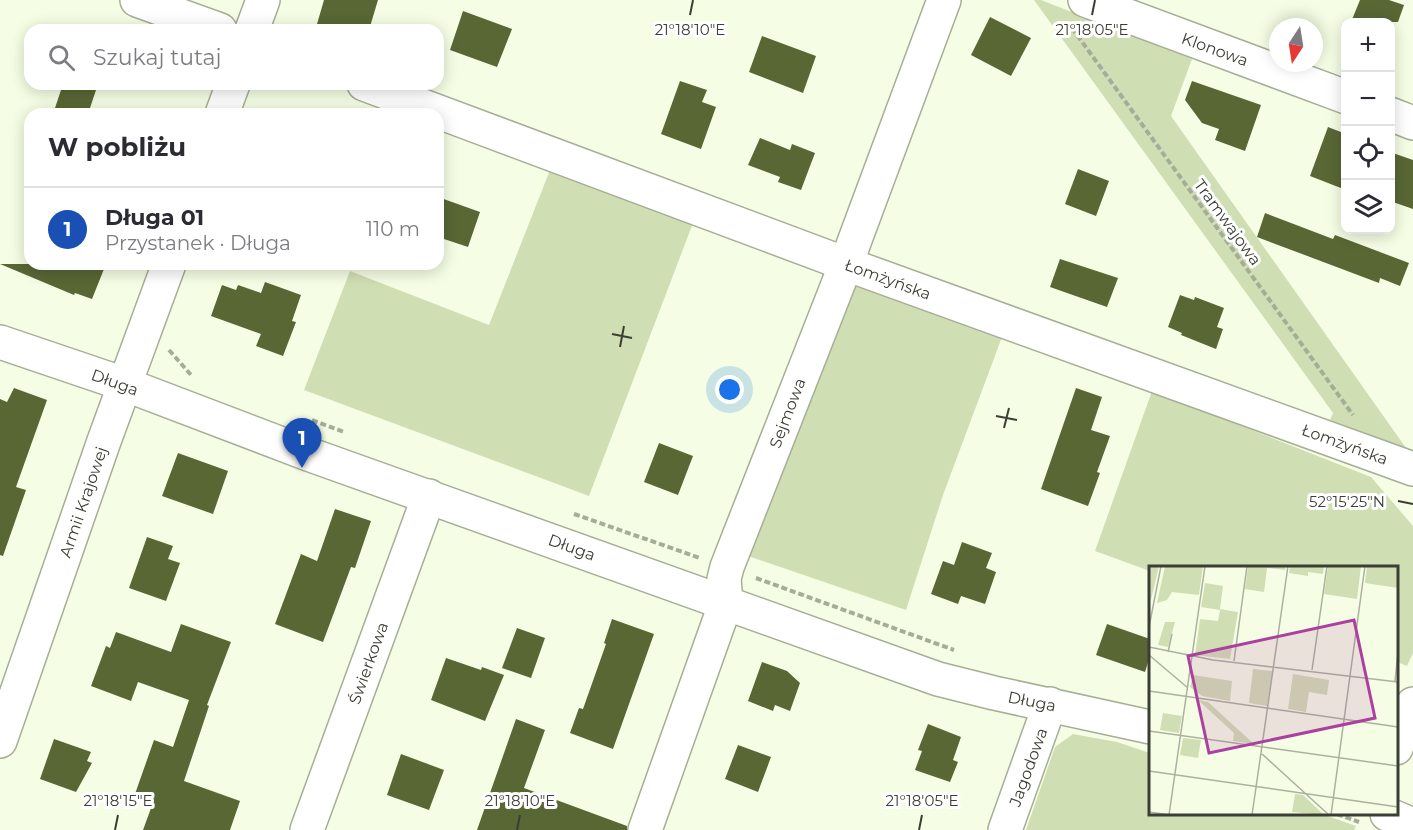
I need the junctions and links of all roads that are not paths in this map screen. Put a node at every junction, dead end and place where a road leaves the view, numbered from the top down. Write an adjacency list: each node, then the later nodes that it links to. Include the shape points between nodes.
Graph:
1 (137, 0): 5 (street)
2 (263, 0): 6 (street)
3 (944, 0): 15 (street, Sejmowa)
4 (1075, 10): 9 (street, Klonowa)
5 (203, 24)
6 (254, 24)
7 (231, 90): 10 (street)
8 (380, 90): 11 (street, Łomżyńska)
9 (1341, 96)
10 (224, 108)
11 (428, 108)
12 (444, 114): 15 (street, Łomżyńska)
13 (1395, 116): 14 (street)
14 (1413, 123)
15 (846, 264): 19 (street, Łomżyńska); 21 (street, Sejmowa, via 727,567)
16 (168, 270): 18 (street, Armii Krajowej)
17 (0, 342): 18 (street, Długa)
18 (124, 384): 20 (street, Długa); 25 (street, Armii Krajowej)
19 (1413, 469)
20 (429, 496): 21 (street, Długa); 30 (street, Świerkowa)
21 (726, 602): 22 (street, Długa, via 938,679); 31 (street, Sejmowa)
22 (1050, 704): 24 (street, Długa); 32 (street, Jagodowa)
23 (1413, 704): 26 (street)
24 (1149, 727)
25 (0, 741)
26 (1398, 743)
27 (1373, 815): 33 (street)
28 (1392, 815): 29 (street)
29 (1413, 825)
30 (307, 830)
31 (645, 830)
32 (1005, 830)
33 (1369, 830)

